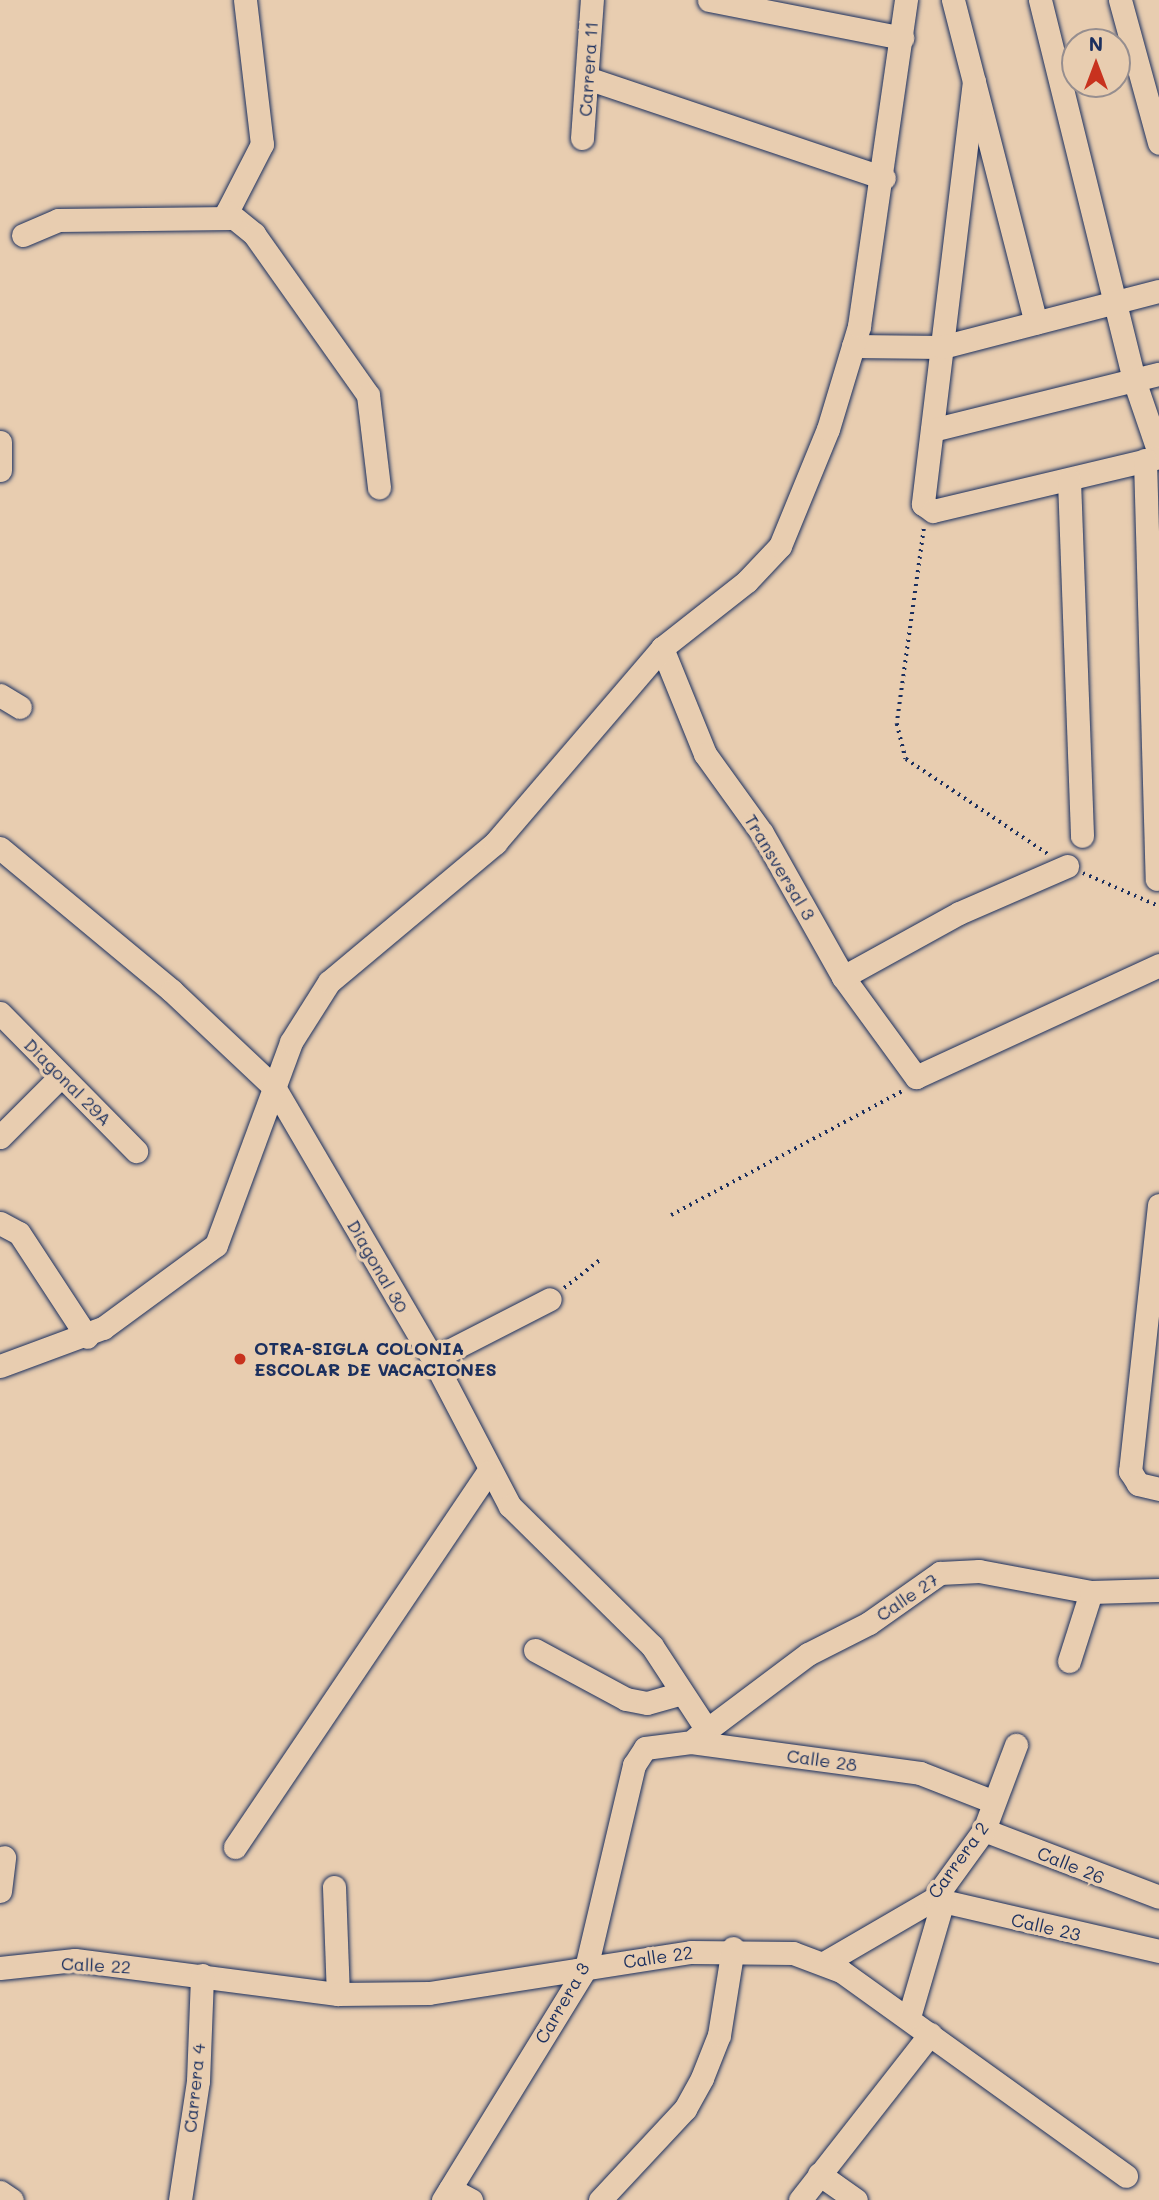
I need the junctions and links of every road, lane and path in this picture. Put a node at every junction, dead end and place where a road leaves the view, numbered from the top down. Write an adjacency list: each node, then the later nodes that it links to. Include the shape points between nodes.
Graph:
1 (246, 0): 14 (street, via 261,144 229,197)
2 (592, 0): 9 (street, Carrera 11)
3 (709, 0): 8 (street)
4 (906, 0): 8 (street)
5 (953, 0): 10 (street)
6 (1040, 0): 17 (street)
7 (1120, 0): 12 (street)
8 (902, 38): 13 (street)
9 (590, 79): 11 (street, Carrera 11); 13 (street)
10 (974, 81): 18 (street); 20 (street)
11 (582, 138)
12 (1159, 143)
13 (884, 178): 19 (street)
14 (230, 218): 15 (street, via 58,220); 28 (street, via 254,234 368,395)
15 (23, 235)
16 (1159, 291): 17 (street)
17 (1117, 302): 18 (street); 22 (street)
18 (1036, 323): 20 (street)
19 (853, 346): 20 (street); 30 (street, via 828,429 780,546 747,581)
20 (942, 347): 23 (street)
21 (1159, 374): 22 (street)
22 (1133, 380): 23 (street); 25 (street)
23 (932, 430): 29 (street)
24 (0, 442): 26 (street)
25 (1154, 457): 27 (street); 31 (street)
26 (1, 470)
27 (1069, 480): 29 (street); 34 (street)
28 (379, 487)
29 (926, 509): 36 (path, via 897,724 906,759)
30 (662, 648): 40 (street, Transversal 3, via 705,754 762,832); 44 (street, via 495,843 329,982 291,1042)
31 (1156, 683): 37 (street)
32 (0, 695): 33 (street)
33 (20, 707)
34 (1082, 836)
35 (0, 848): 44 (street, Diagonal 30, via 172,991)
36 (1067, 866): 38 (path); 40 (street, via 959,913)
37 (1157, 879)
38 (1159, 906)
39 (1159, 965): 43 (street)
40 (844, 977): 43 (street, Transversal 3)
41 (0, 1013): 42 (street, Diagonal 29A)
42 (61, 1076): 45 (street); 46 (street, Diagonal 29A)
43 (916, 1077): 48 (path, via 884,1104)
44 (274, 1087): 52 (street, via 216,1245); 53 (street, Diagonal 30)
45 (2, 1131)
46 (136, 1151)
47 (1159, 1205): 56 (street, via 1130,1471)
48 (671, 1215)
49 (0, 1223): 52 (street, via 19,1233)
50 (601, 1259): 51 (path)
51 (550, 1299): 53 (street)
52 (87, 1337): 54 (street)
53 (433, 1359): 55 (street, Diagonal 30)
54 (0, 1366)
55 (488, 1472): 61 (street, Diagonal 30, via 536,1536 652,1646); 67 (street)
56 (1148, 1487)
57 (1159, 1590): 58 (street, Calle 27)
58 (1091, 1592): 60 (street); 62 (street, Calle 27, via 979,1571 940,1573)
59 (535, 1650): 61 (street, via 626,1699 647,1703)
60 (1069, 1661)
61 (682, 1693): 62 (street, Diagonal 30)
62 (698, 1734): 64 (street, Calle 28); 65 (street, Calle 28, via 920,1773)
63 (1016, 1745): 65 (street, Carrera 2)
64 (645, 1748): 77 (street, Carrera 3, via 634,1765)
65 (994, 1802): 66 (street, Carrera 2)
66 (984, 1830): 71 (street, Calle 26); 72 (street, Carrera 2)
67 (234, 1847)
68 (4, 1857): 70 (street)
69 (334, 1887): 79 (street)
70 (0, 1891)
71 (1159, 1897)
72 (938, 1900): 74 (street, Calle 23); 75 (street, Carrera 2); 80 (street)
73 (733, 1948): 75 (street, Calle 22, via 793,1952); 77 (street, Calle 22); 89 (street, via 719,2035 702,2078 685,2109)
74 (1159, 1951)
75 (824, 1963): 80 (street, Calle 22)
76 (0, 1968): 78 (street, Calle 22, via 75,1960)
77 (586, 1968): 79 (street, Calle 22, via 429,1993); 85 (street, Carrera 3)
78 (202, 1975): 79 (street, Calle 22); 87 (street, Carrera 4, via 198,2081)
79 (338, 1994)
80 (908, 2017): 81 (street, Calle 22)
81 (930, 2034): 82 (street); 83 (street, Calle 22)
82 (819, 2174): 90 (street); 91 (street)
83 (1126, 2176)
84 (0, 2192): 86 (street)
85 (447, 2194): 88 (street)
86 (12, 2200)
87 (180, 2200)
88 (471, 2200)
89 (600, 2200)
90 (800, 2200)
91 (856, 2200)

